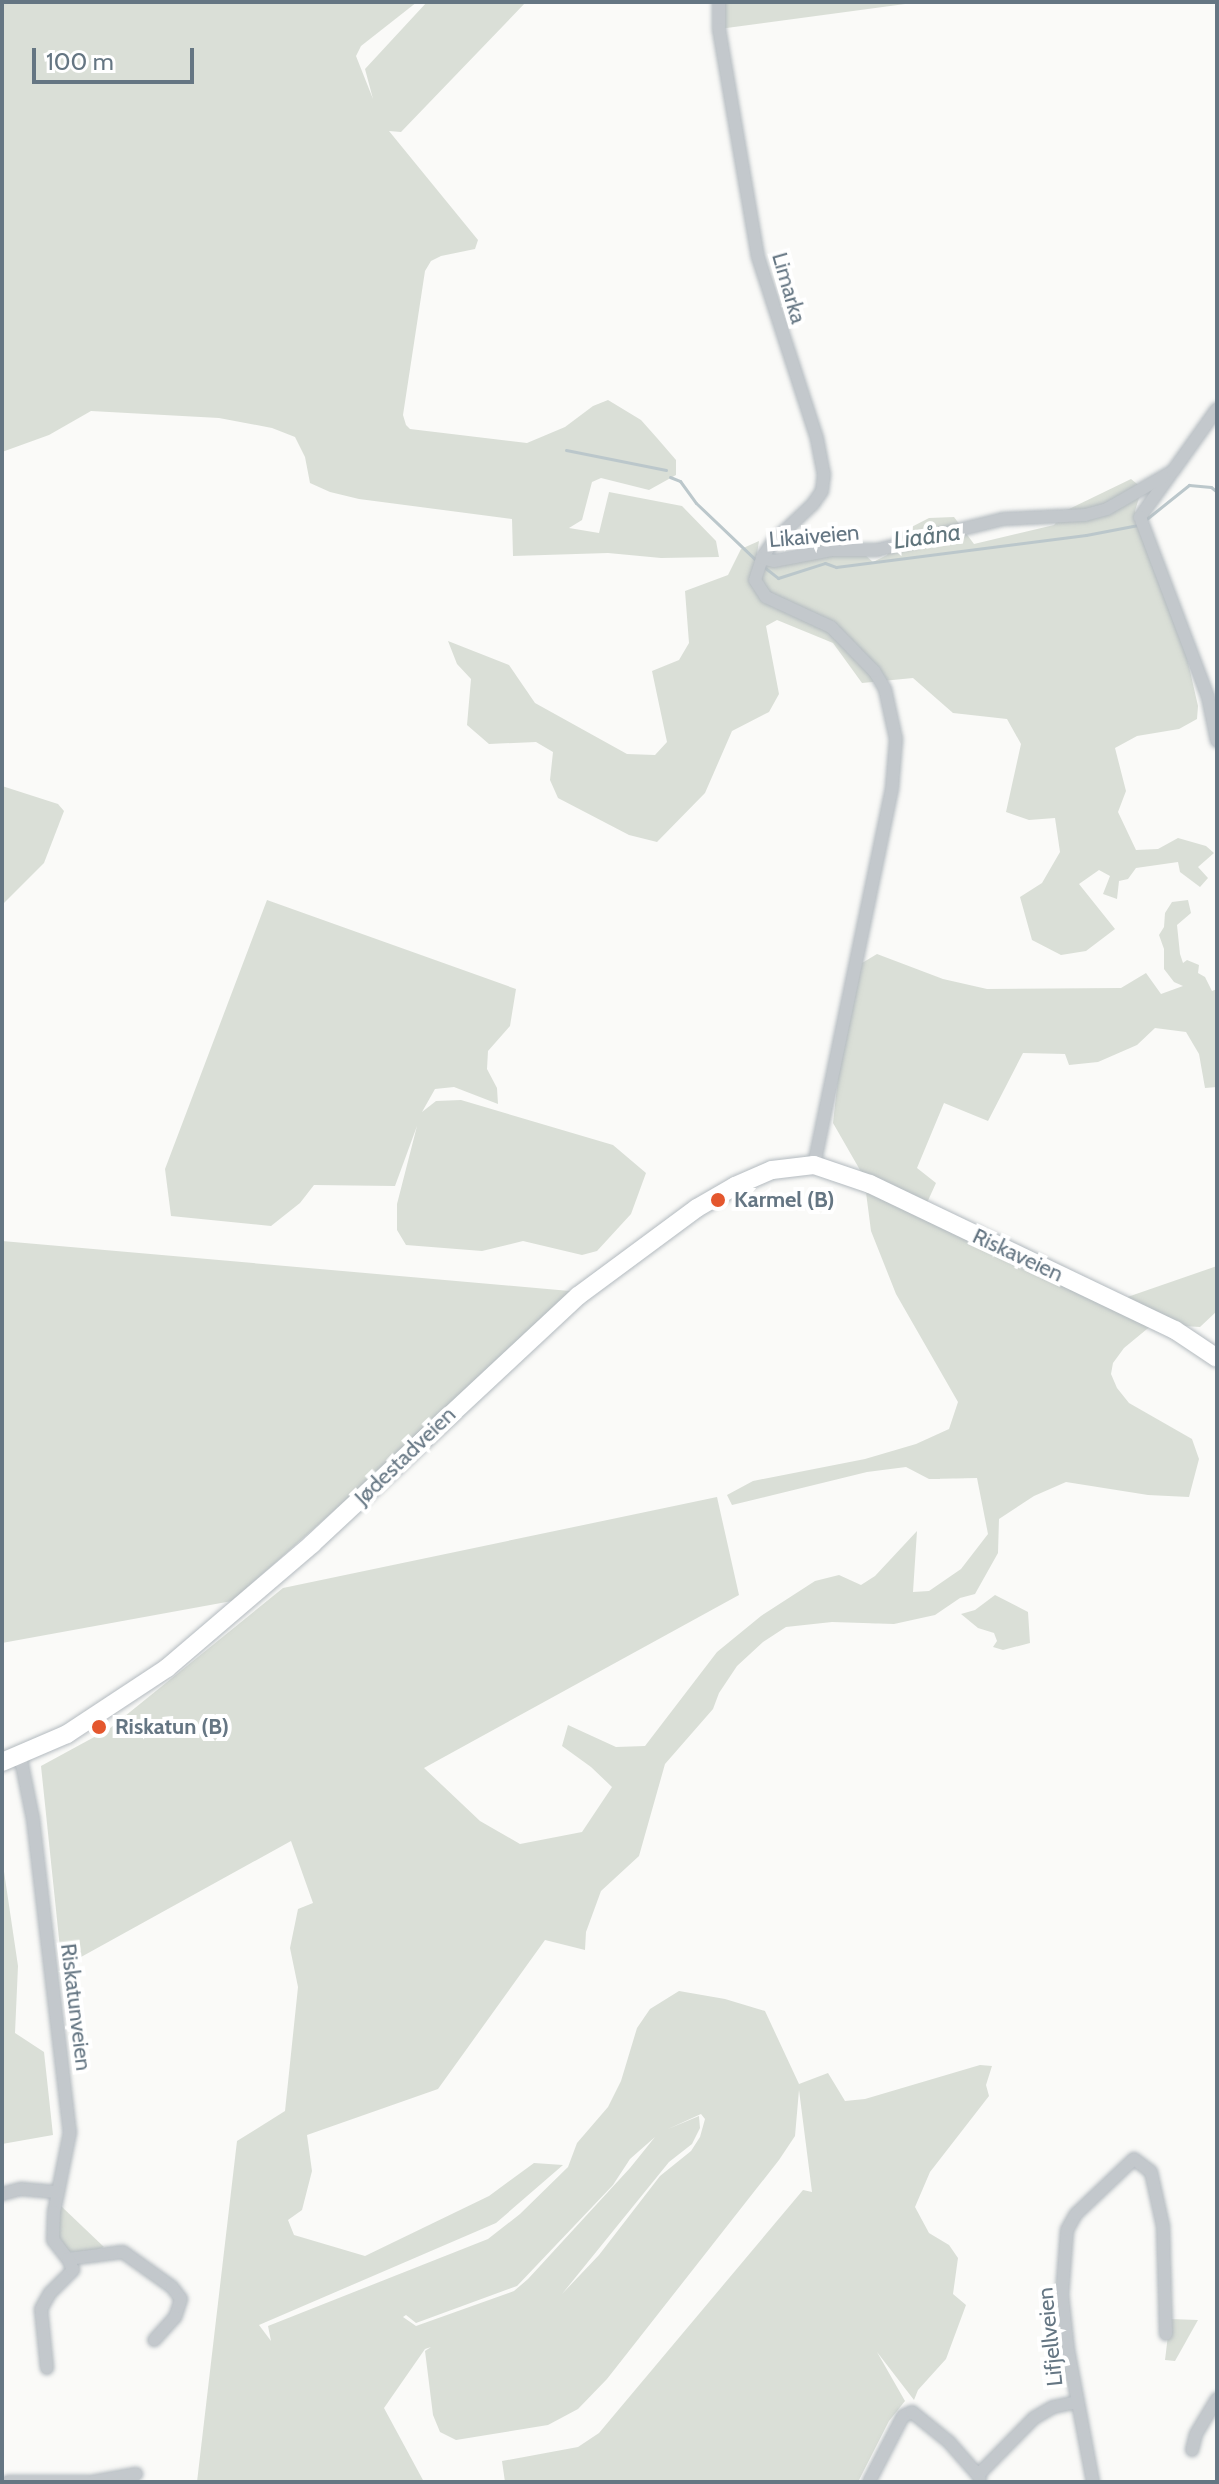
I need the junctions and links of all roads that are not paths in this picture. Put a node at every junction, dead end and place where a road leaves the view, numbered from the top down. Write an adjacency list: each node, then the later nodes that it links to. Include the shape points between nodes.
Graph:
1 (719, 2): 4 (street, Limarka, via 719,29 758,257 824,474 813,504)
2 (1217, 409): 3 (street, Likaiveien)
3 (1173, 471): 4 (street, Likaiveien, via 1107,509 1085,515 1003,519 877,550); 5 (street, via 1140,517 1208,697)
4 (762, 558): 6 (street, Likaiveien, via 755,580 766,597 831,627 874,671 885,689 896,739 892,788)
5 (1217, 741)
6 (814, 1165): 7 (main road, Riskaveien, via 870,1184 1125,1305); 8 (main road, Jødestadveien, via 782,1167 735,1186 617,1264 210,1633 101,1715)
7 (1217, 1358)
8 (20, 1755): 9 (main road, Jødestadveien); 10 (street, Riskatunveien, via 33,1819 67,2092 70,2132)
9 (2, 1762)
10 (58, 2192): 11 (street, via 21,2189); 12 (street, Riskatunveien, via 53,2240)
11 (2, 2194)
12 (68, 2259): 14 (street, via 123,2252 172,2287 181,2299 175,2317); 15 (street, via 73,2270 41,2309)
13 (1166, 2334): 17 (street, Lifjellveien, via 1163,2226 1151,2172 1134,2159 1076,2214 1067,2230 1062,2295)
14 (154, 2340)
15 (47, 2368)
16 (1217, 2399): 18 (street)
17 (1077, 2402): 20 (street, via 1034,2418); 24 (street, Lifjellveien)
18 (1192, 2450)
19 (136, 2474): 22 (street)
20 (980, 2478): 23 (street, via 949,2442 912,2412 903,2416)
21 (5, 2482): 22 (street)
22 (90, 2482)
23 (869, 2482)
24 (1093, 2482)

